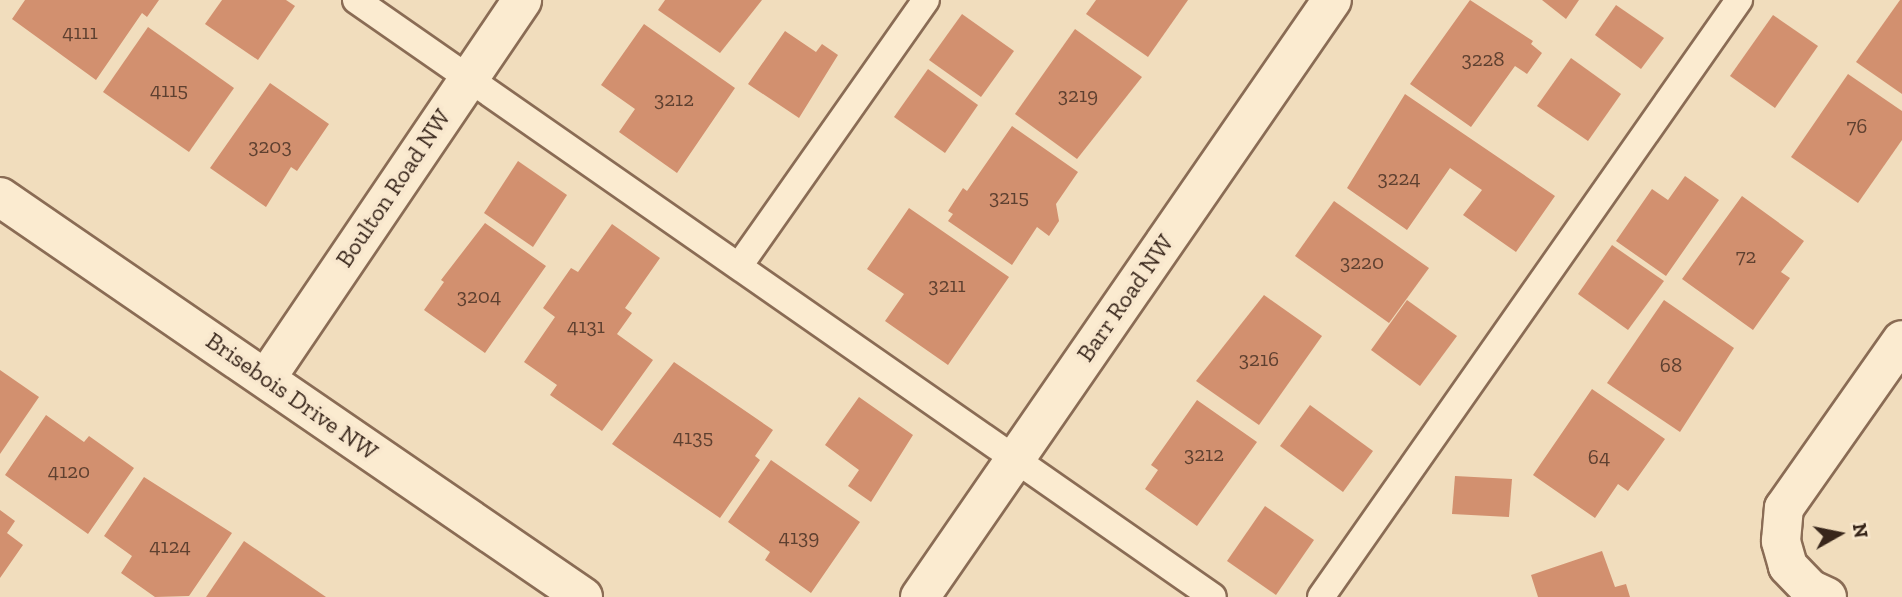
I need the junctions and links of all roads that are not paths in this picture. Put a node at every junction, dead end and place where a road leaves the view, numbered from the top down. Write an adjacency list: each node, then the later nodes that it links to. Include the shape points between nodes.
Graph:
1 (356, 0): 6 (lane)
2 (522, 0): 6 (street, Boulton Road NW)
3 (926, 0): 8 (lane)
4 (1332, 0): 11 (street, Barr Road NW)
5 (1739, 0): 15 (lane)
6 (467, 78): 8 (lane); 10 (street, Boulton Road NW)
7 (0, 197): 10 (street, Brisebois Drive NW)
8 (738, 266): 11 (lane)
9 (1902, 340): 16 (street, via 1784,508 1781,541 1788,566 1810,589)
10 (267, 377): 12 (street, Brisebois Drive NW)
11 (1015, 457): 13 (street, Barr Road NW); 14 (lane)
12 (583, 597)
13 (920, 597)
14 (1213, 597)
15 (1321, 597)
16 (1827, 597)

